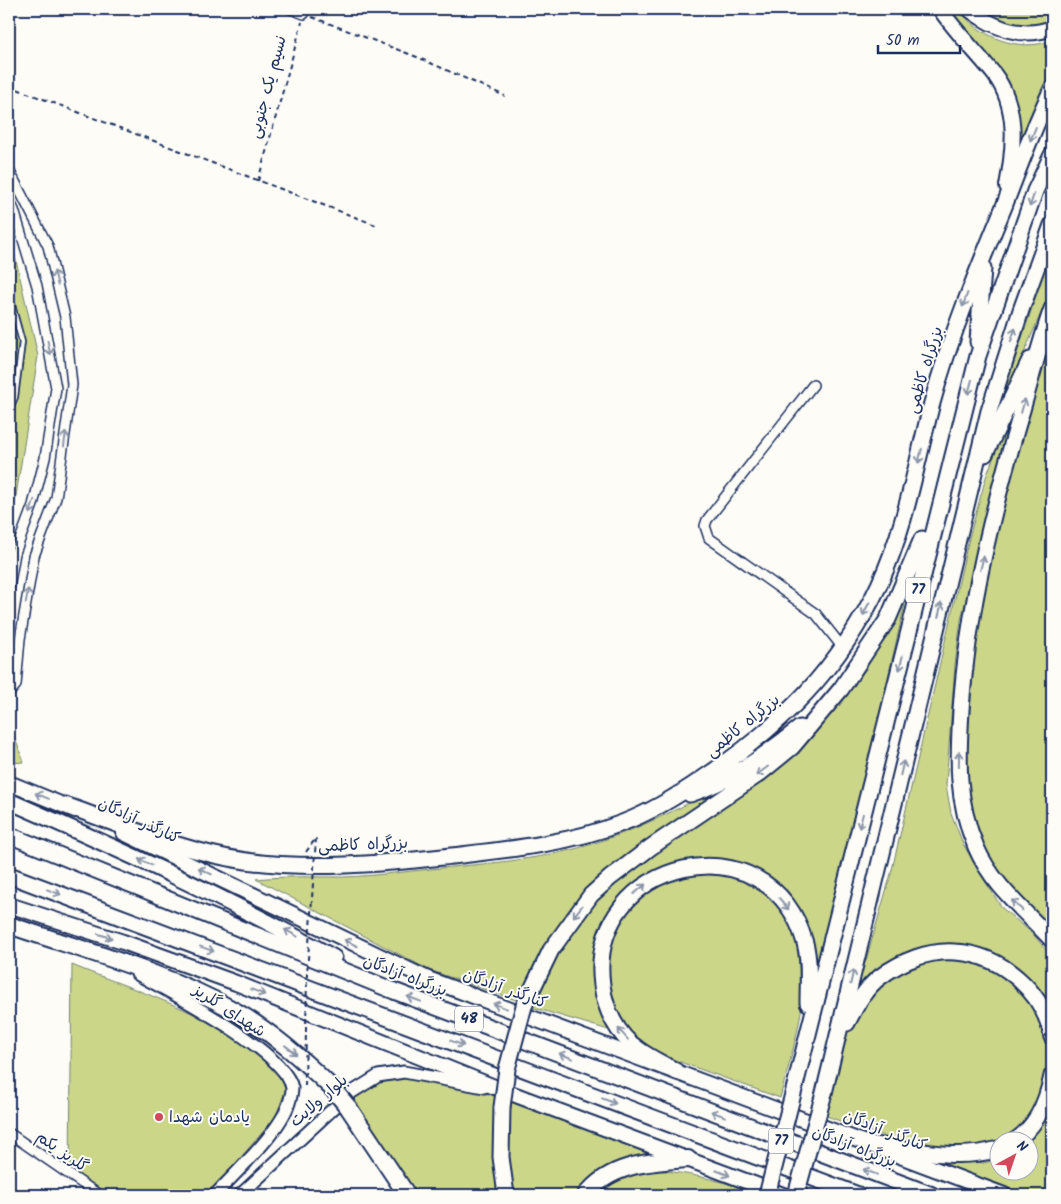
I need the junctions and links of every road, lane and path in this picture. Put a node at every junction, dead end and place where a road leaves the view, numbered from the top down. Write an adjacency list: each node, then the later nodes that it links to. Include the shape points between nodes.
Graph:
1 (291, 9): 4 (street)
2 (940, 9): 13 (main road, via 957,34 995,76 1006,100 1013,126 1014,150)
3 (969, 9): 5 (main road, via 1000,30 1025,32)
4 (304, 14): 8 (path, via 417,57); 11 (path, نسیم یک جنوبی)
5 (1052, 28)
6 (9, 86): 11 (path)
7 (1052, 89): 13 (highway, بزرگراه کاظمی, one-way to 13)
8 (505, 96)
9 (1052, 155): 20 (highway, 77, one-way to 20, via 1035,191)
10 (9, 170): 27 (street, one-way to 10, via 16,685 21,630 34,556 56,498 72,385 65,317 48,246)
11 (258, 181): 14 (path)
12 (9, 200): 25 (street, one-way to 25, via 37,286 56,388 45,458 16,553)
13 (1004, 204): 16 (highway, بزرگراه کاظمی)
14 (376, 225)
15 (1052, 225): 24 (highway, 77, one-way to 15, via 1005,357)
16 (985, 252): 20 (highway); 26 (highway, بزرگراه کاظمی, one-way to 26, via 967,294 945,362 894,548 862,617)
17 (9, 294): 22 (lane, via 22,342 15,397)
18 (1052, 309): 19 (highway)
19 (1038, 347): 24 (highway); 38 (highway, one-way to 19, via 1010,898 986,867 969,829 958,773 969,625 988,537)
20 (978, 356): 23 (highway, 77, one-way to 23)
21 (813, 385): 26 (street, via 706,520 705,526 709,538 816,614)
22 (9, 411)
23 (948, 469): 28 (highway, via 888,619); 41 (highway, 77, one-way to 41)
24 (970, 484): 43 (highway, 77, one-way to 24)
25 (9, 588)
26 (843, 648): 30 (highway, بزرگراه کاظمی, via 790,712 742,752)
27 (9, 693)
28 (821, 712): 30 (highway, via 752,764 707,789); 58 (highway, one-way to 58, bridge, via 792,747 759,774 610,878 591,895 551,950 524,1006 507,1069 501,1157)
29 (9, 783): 32 (main road, کنارگذر آزادگان, one-way to 29)
30 (671, 800): 34 (highway, بزرگراه کاظمی, via 624,822 562,840 395,863)
31 (9, 801): 40 (highway, one-way to 31, via 281,928)
32 (65, 805): 34 (highway, بزرگراه کاظمی, via 199,850 246,861); 44 (main road, کنارگذر آزادگان, one-way to 32, via 428,979)
33 (9, 835): 40 (highway, بزرگراه آزادگان / 48)
34 (296, 864): 46 (path, bridge, via 316,838)
35 (9, 875): 63 (highway, 48, one-way to 63)
36 (9, 905): 47 (main road, one-way to 47, via 236,983)
37 (9, 925): 39 (highway)
38 (1052, 940)
39 (107, 958): 48 (street, شهدای گلریز, via 207,1013 270,1058 284,1072 292,1088); 57 (highway, one-way to 57, bridge, via 181,985 237,1012 301,1058 348,1107)
40 (394, 991): 64 (highway, بزرگراه آزادگان / 48, one-way to 40)
41 (807, 1031): 44 (highway, one-way to 41, via 637,1049 615,1025 600,975 606,938 622,907 648,882 685,867 704,865 735,870 766,886 786,906 800,929 808,960); 60 (highway, 77, bridge)
42 (1052, 1037): 43 (highway, via 1045,1014 1024,985 995,963 956,952 919,957 879,978 858,1002)
43 (837, 1042): 62 (highway, 77, bridge)
44 (677, 1072): 51 (main road, کنارگذر آزادگان)
45 (1052, 1076): 49 (highway, via 1040,1112)
46 (304, 1086)
47 (497, 1088): 53 (main road); 56 (street, بلوار ولایت, via 404,1072 378,1076 349,1094)
48 (282, 1120): 55 (street, بلوار ولایت)
49 (1024, 1132)
50 (9, 1133): 54 (street, گلریز یکم)
51 (873, 1145): 52 (highway, via 944,1153); 65 (main road, کنارگذر آزادگان)
52 (988, 1152)
53 (688, 1160): 59 (highway, via 628,1167 600,1180); 61 (main road, one-way to 61)
54 (93, 1194)
55 (215, 1195)
56 (240, 1195)
57 (407, 1195)
58 (506, 1195)
59 (586, 1195)
60 (767, 1195)
61 (783, 1195)
62 (796, 1195)
63 (858, 1195)
64 (932, 1195)
65 (1004, 1195)

